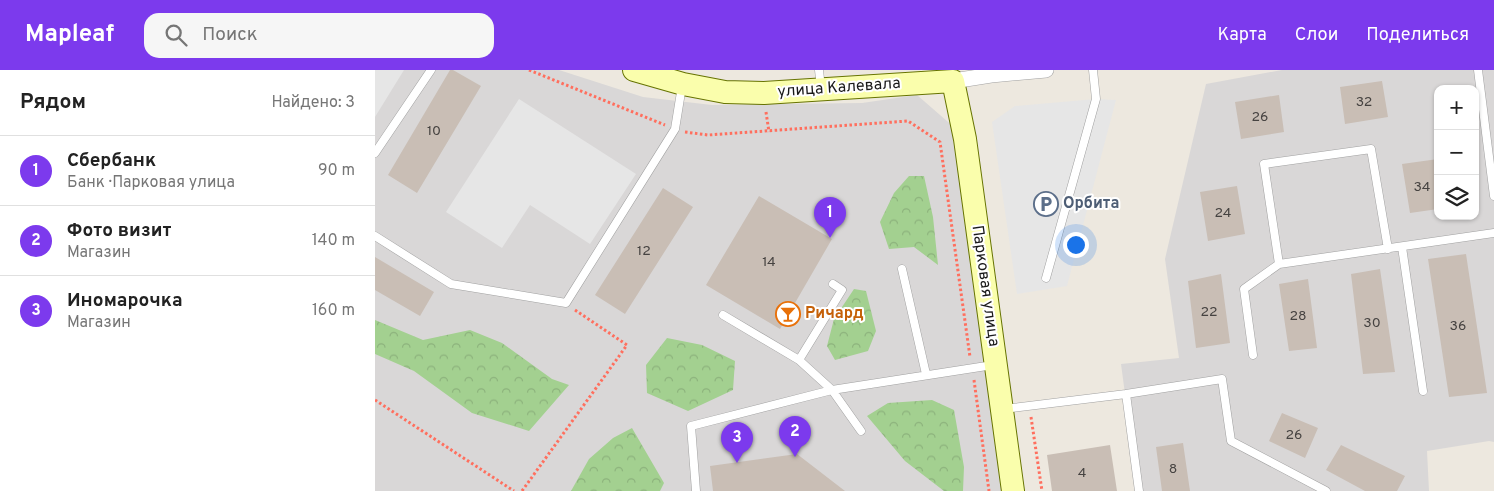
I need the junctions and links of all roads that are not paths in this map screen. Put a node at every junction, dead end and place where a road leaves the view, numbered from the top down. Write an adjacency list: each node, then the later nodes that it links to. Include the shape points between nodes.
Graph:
1 (431, 70): 10 (lane)
2 (634, 70): 9 (main road, улица Калевала)
3 (1046, 70): 6 (street, улица Калевала)
4 (1093, 70): 18 (lane, via 1097,99)
5 (1478, 70): 11 (lane)
6 (993, 73): 8 (street, улица Калевала)
7 (820, 79): 8 (main road, улица Калевала); 9 (main road, улица Калевала, via 764,93 725,92)
8 (953, 81): 23 (main road, Парковая улица, via 965,138)
9 (683, 84): 13 (lane, via 675,129 566,303 451,284)
10 (375, 153)
11 (1494, 196)
12 (1494, 233): 14 (lane)
13 (375, 236)
14 (1402, 247): 15 (lane); 26 (lane)
15 (1388, 249): 16 (lane); 16 (lane, via 1371,149 1264,164)
16 (1279, 264): 21 (lane, via 1244,289)
17 (902, 269): 24 (lane)
18 (1046, 278)
19 (833, 284): 22 (lane, via 842,290)
20 (723, 315): 22 (lane)
21 (1253, 356)
22 (799, 360): 25 (lane)
23 (995, 364): 24 (lane); 28 (main road, Парковая улица)
24 (926, 374): 25 (lane)
25 (832, 390): 29 (lane); 30 (lane, via 691,426)
26 (1423, 391)
27 (1126, 394): 28 (lane); 32 (lane); 33 (lane, via 1222,379 1231,441)
28 (1002, 410): 31 (main road, Парковая улица)
29 (861, 431)
30 (696, 491)
31 (1013, 491)
32 (1139, 491)
33 (1326, 491)

